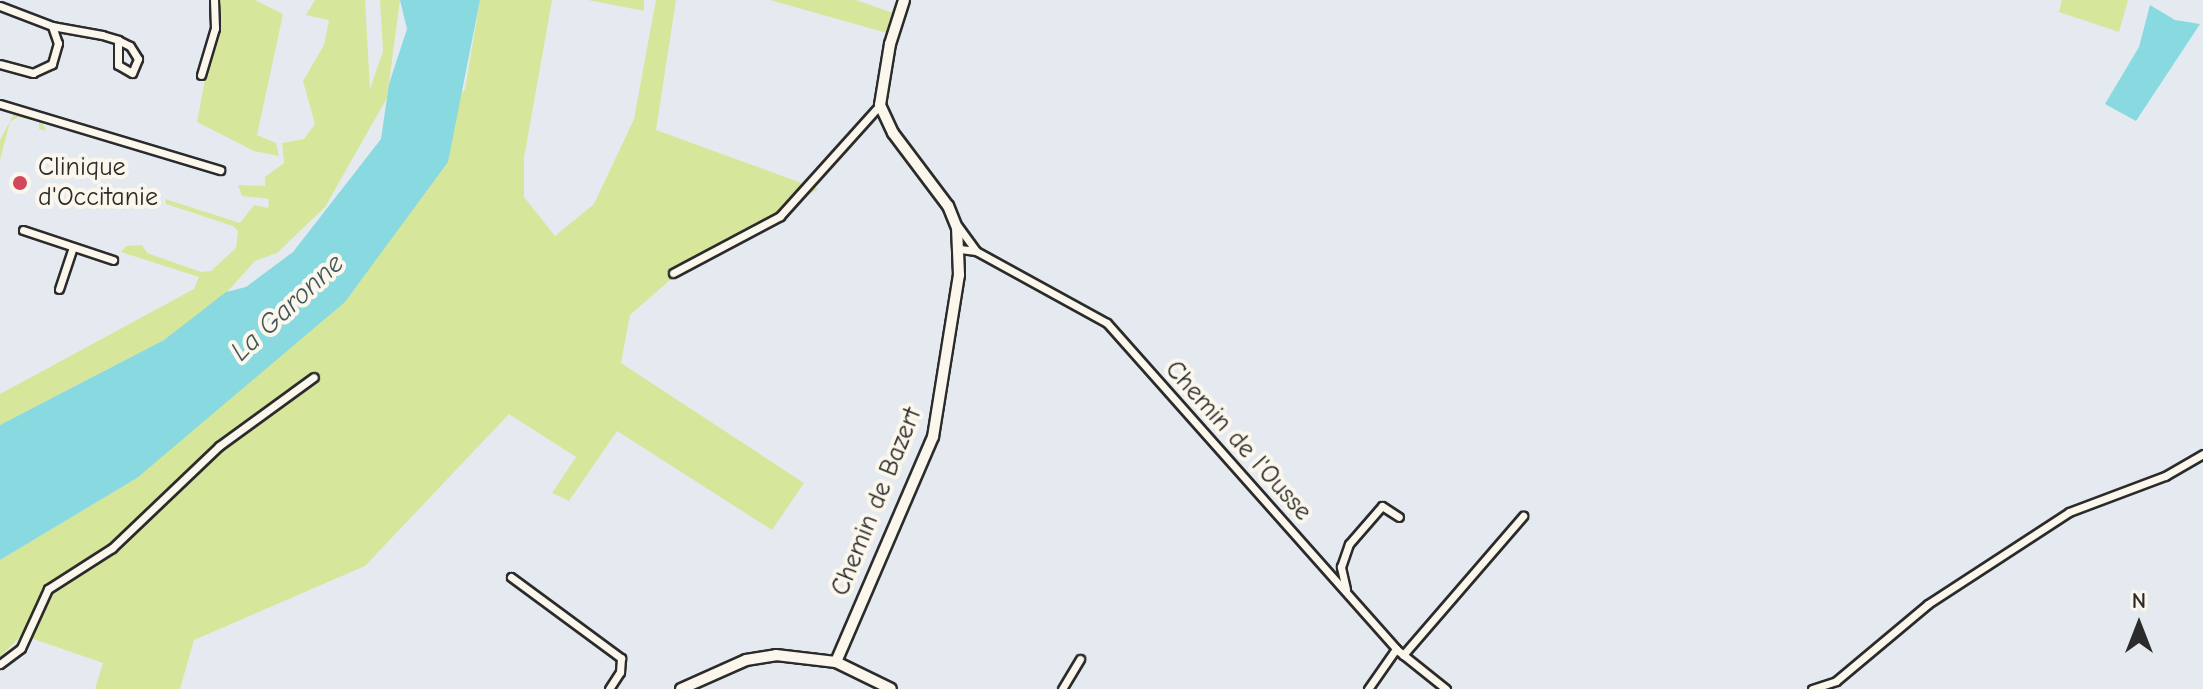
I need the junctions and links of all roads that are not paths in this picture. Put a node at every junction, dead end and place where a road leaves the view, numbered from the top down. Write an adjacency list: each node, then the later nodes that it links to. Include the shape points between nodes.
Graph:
1 (214, 0): 7 (street, via 215,28)
2 (904, 0): 9 (street)
3 (0, 6): 4 (street)
4 (52, 26): 5 (street); 6 (street, via 58,43 52,64 33,73)
5 (118, 40): 5 (street, via 136,53 138,66 132,73 118,65)
6 (0, 64)
7 (201, 75)
8 (0, 104): 10 (street)
9 (880, 105): 11 (street, Chemin de Bazert, via 893,133 934,182); 17 (street, via 780,216)
10 (220, 170)
11 (955, 224): 14 (street, Chemin de Bazert); 15 (street, Chemin de l'Ousse)
12 (23, 230): 13 (street)
13 (73, 247): 16 (street); 18 (street)
14 (960, 249): 15 (street, Chemin de l'Ousse); 27 (street, Chemin de Bazert, via 955,316 933,437)
15 (976, 251): 24 (street, Chemin de l'Ousse, via 1107,323)
16 (113, 260)
17 (673, 273)
18 (59, 289)
19 (314, 377): 28 (street, via 219,446 112,548 48,589 21,648)
20 (2203, 454): 35 (street, via 2165,476 2069,512 1928,604 1836,681)
21 (1523, 516): 25 (street)
22 (1399, 517): 24 (street, via 1382,506 1349,544 1341,567)
23 (511, 577): 29 (street, via 621,658 620,672)
24 (1347, 593): 25 (street, Chemin de l'Ousse)
25 (1399, 652): 33 (street); 34 (street, Chemin de l'Ousse)
26 (1080, 659): 32 (street)
27 (836, 662): 30 (street, via 776,655 746,660); 31 (street)
28 (0, 664)
29 (609, 689)
30 (681, 689)
31 (891, 689)
32 (1062, 689)
33 (1368, 689)
34 (1446, 689)
35 (1812, 689)

